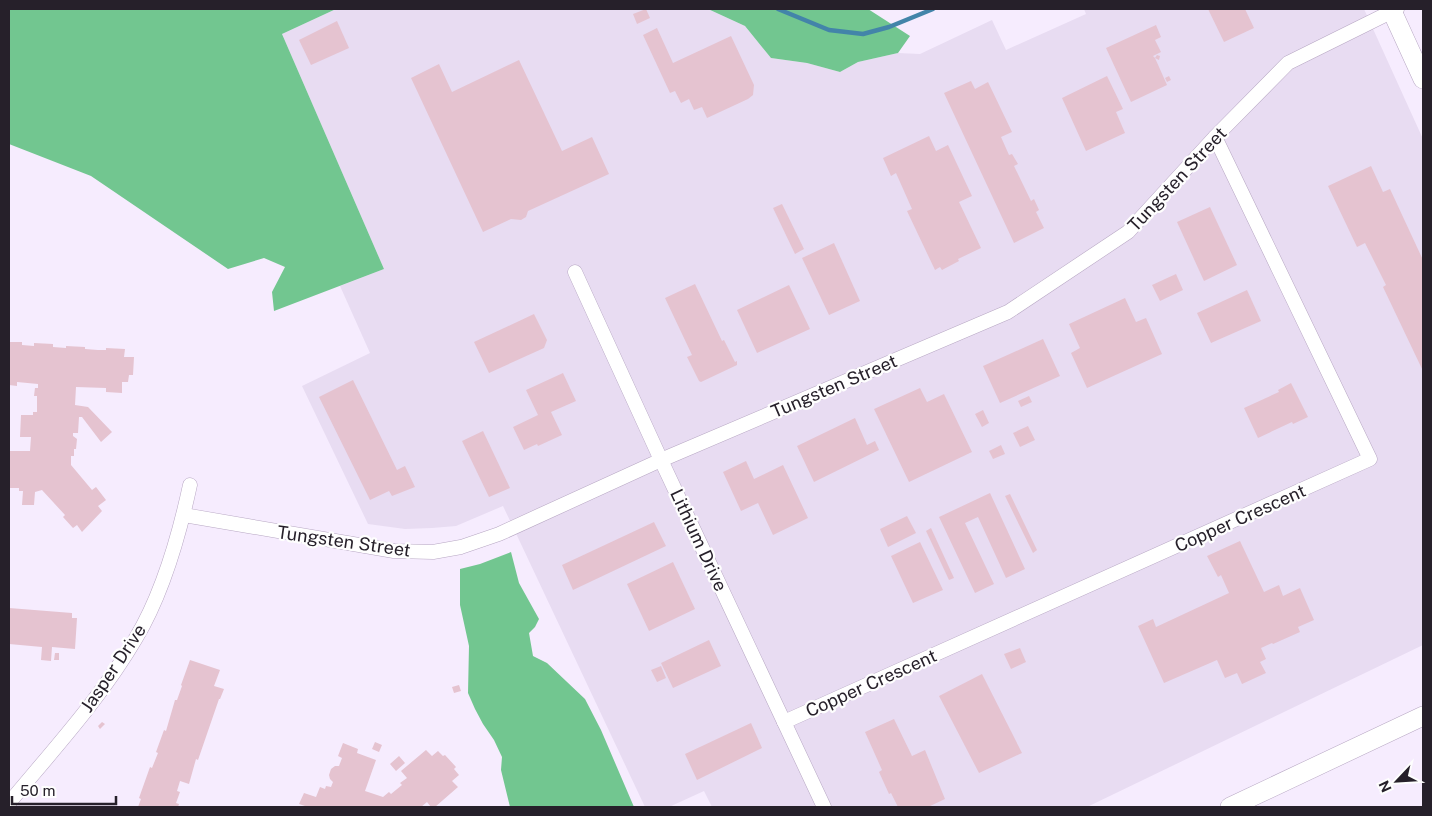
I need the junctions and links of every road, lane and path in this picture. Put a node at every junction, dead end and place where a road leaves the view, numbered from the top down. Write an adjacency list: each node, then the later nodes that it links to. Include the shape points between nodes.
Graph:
1 (1393, 10): 2 (main road); 3 (street, Tungsten Street, via 1288,63)
2 (1423, 79)
3 (1215, 137): 5 (street, Tungsten Street, via 1128,232 1008,312); 9 (street, Copper Crescent, via 1370,459)
4 (575, 272): 5 (street, Lithium Drive)
5 (661, 460): 7 (street, Tungsten Street, via 500,534 461,548 432,552 394,551); 9 (street, Lithium Drive)
6 (190, 485): 7 (street, Jasper Drive)
7 (184, 515): 10 (street, Jasper Drive, via 161,584 137,637 107,683)
8 (1423, 716): 12 (main road)
9 (784, 722): 11 (street, Lithium Drive)
10 (9, 803)
11 (824, 807)
12 (1230, 807)

